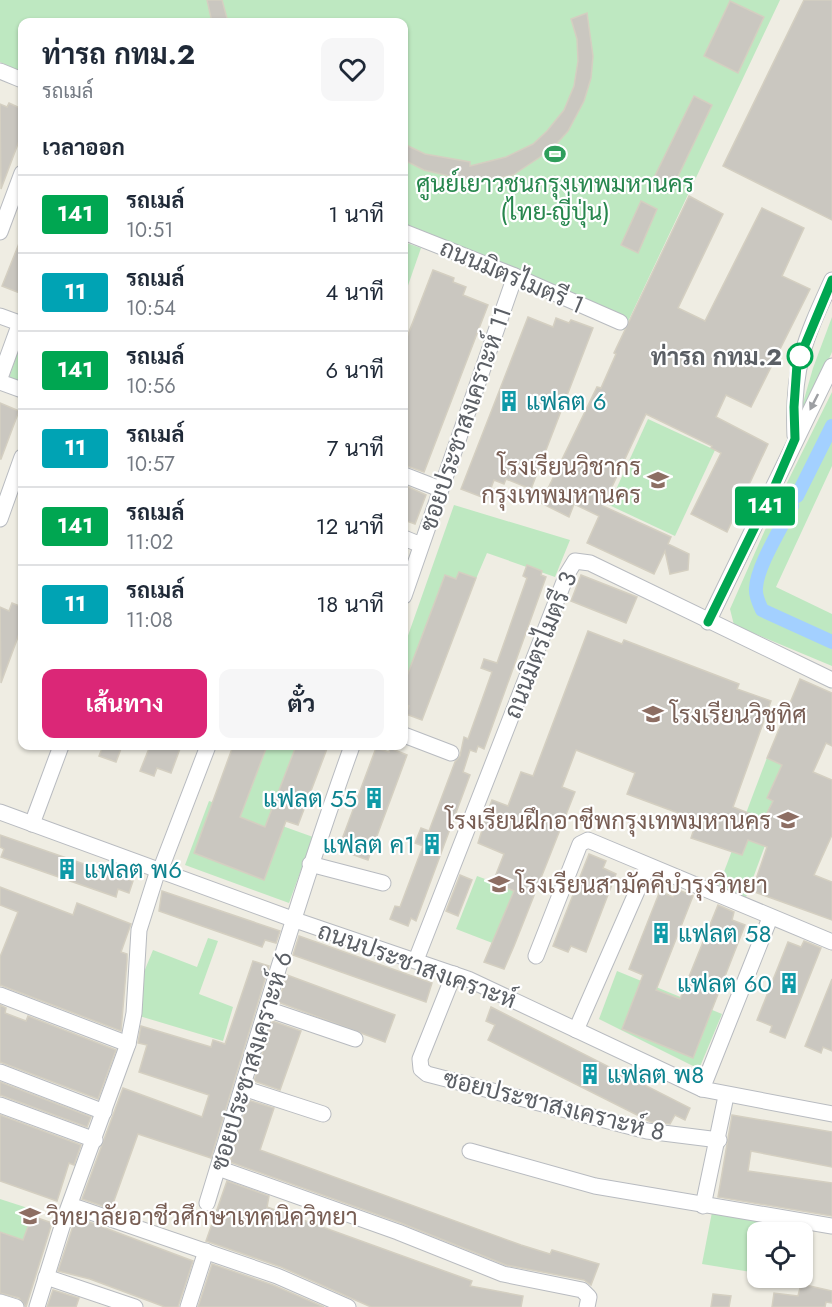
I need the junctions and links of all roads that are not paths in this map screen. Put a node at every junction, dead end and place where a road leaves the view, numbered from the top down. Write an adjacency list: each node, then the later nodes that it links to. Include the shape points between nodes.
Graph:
1 (0, 71): 2 (street)
2 (18, 78)
3 (18, 183): 4 (street)
4 (0, 232)
5 (408, 234): 6 (street, ถนนมิตรไมตรี 1)
6 (515, 276): 9 (street, ถนนมิตรไมตรี 1); 18 (street, ซอยประชาสงเคราะห์ 11)
7 (832, 280): 15 (street, via 797,364)
8 (0, 316): 10 (street)
9 (620, 322)
10 (18, 323)
11 (18, 332): 13 (street)
12 (832, 366): 15 (street, one-way to 15)
13 (0, 380): 14 (street)
14 (18, 388)
15 (795, 439): 23 (street)
16 (18, 468): 19 (street)
17 (408, 477): 18 (street)
18 (440, 489): 21 (street, ซอยประชาสงเคราะห์ 11)
19 (0, 519)
20 (408, 540): 21 (street)
21 (421, 545): 22 (street, ซอยประชาสงเคราะห์ 11)
22 (408, 584)
23 (708, 622): 24 (street, ถนนมิตรไมตรี 3); 40 (street, ถนนมิตรไมตรี 3, via 590,563 571,565)
24 (832, 680)
25 (408, 737): 29 (street)
26 (60, 750): 31 (street)
27 (206, 750): 34 (street)
28 (351, 750): 32 (street)
29 (451, 753)
30 (0, 812): 31 (street, ถนนประชาสงเคราะห์)
31 (32, 824): 34 (street, ถนนประชาสงเคราะห์)
32 (310, 864): 35 (street); 37 (street)
33 (648, 866): 36 (street); 39 (street, via 583,840); 44 (street)
34 (159, 870): 37 (street, ถนนประชาสงเคราะห์); 46 (street, via 139,930)
35 (383, 883)
36 (770, 918): 38 (street); 49 (street)
37 (295, 920): 40 (street, ถนนประชาสงเคราะห์); 43 (street, ซอยประชาสงเคราะห์ 6)
38 (832, 942)
39 (536, 956)
40 (416, 960): 41 (street, ถนนประชาสงเคราะห์)
41 (454, 974): 44 (street, ถนนประชาสงเคราะห์); 56 (street, ซอยประชาสงเคราะห์ 8, via 420,1059 421,1069 427,1074 647,1131)
42 (0, 995): 46 (street)
43 (267, 1009): 45 (street); 48 (street, ซอยประชาสงเคราะห์ 6)
44 (576, 1030): 49 (street, ถนนประชาสงเคราะห์)
45 (355, 1039)
46 (128, 1044): 52 (street)
47 (0, 1072): 52 (street)
48 (243, 1088): 53 (street); 58 (street, ซอยประชาสงเคราะห์ 6)
49 (702, 1089): 50 (street, ถนนประชาสงเคราะห์)
50 (726, 1096): 54 (street, ถนนประชาสงเคราะห์); 56 (street)
51 (0, 1105): 55 (street)
52 (105, 1112): 55 (street)
53 (323, 1114)
54 (832, 1114)
55 (95, 1140): 60 (street)
56 (719, 1140): 61 (street)
57 (470, 1151): 61 (street, via 595,1186)
58 (218, 1168): 59 (street, ซอยประชาสงเคราะห์ 6); 71 (street, via 503,1274 582,1290 589,1297)
59 (207, 1203)
60 (70, 1205): 63 (street); 64 (street)
61 (703, 1206): 62 (street)
62 (832, 1226)
63 (206, 1251): 66 (street, via 277,1276); 70 (street)
64 (46, 1277): 68 (street); 69 (street)
65 (0, 1302): 67 (street)
66 (339, 1305)
67 (15, 1307)
68 (37, 1307)
69 (135, 1307)
70 (188, 1307)
71 (587, 1307)

